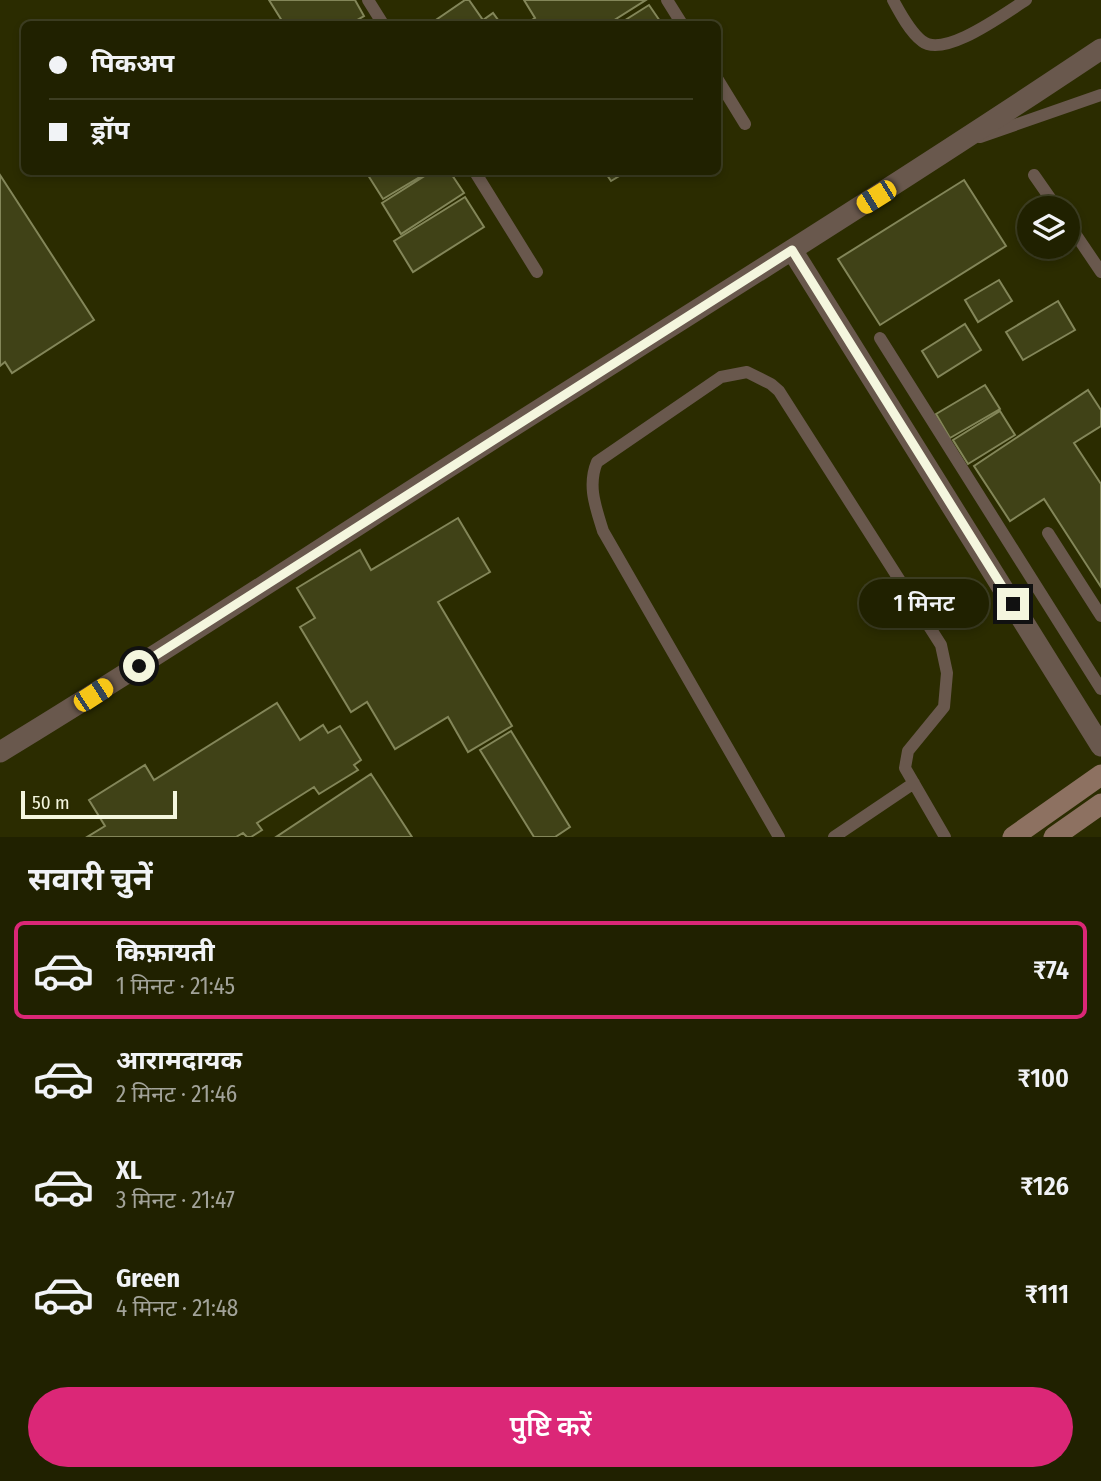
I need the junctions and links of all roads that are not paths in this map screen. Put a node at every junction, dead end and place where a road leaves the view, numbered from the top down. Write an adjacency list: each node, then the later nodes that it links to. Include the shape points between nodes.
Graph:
1 (368, 0): 5 (lane)
2 (667, 0): 6 (lane)
3 (893, 0): 4 (lane, via 922,42 939,47)
4 (1026, 0)
5 (381, 21)
6 (680, 21)
7 (1101, 49): 11 (street)
8 (721, 85): 10 (lane)
9 (1101, 95): 11 (lane)
10 (745, 124)
11 (960, 144): 16 (street)
12 (477, 175): 17 (lane)
13 (1034, 175): 14 (lane)
14 (1049, 196)
15 (1080, 241): 18 (lane)
16 (792, 250): 23 (street); 24 (street)
17 (537, 272)
18 (1101, 272)
19 (880, 338): 22 (lane)
20 (1048, 534): 21 (lane)
21 (1101, 616)
22 (1101, 689)
23 (1101, 746)
24 (0, 752)
25 (1101, 775): 31 (main road)
26 (914, 783): 28 (lane, via 905,768 908,751 944,706 947,673 940,645 779,391 747,372 721,377 597,462 591,490 603,531); 29 (lane); 30 (lane)
27 (1101, 804): 32 (main road)
28 (779, 837)
29 (834, 837)
30 (945, 837)
31 (1013, 837)
32 (1054, 837)

